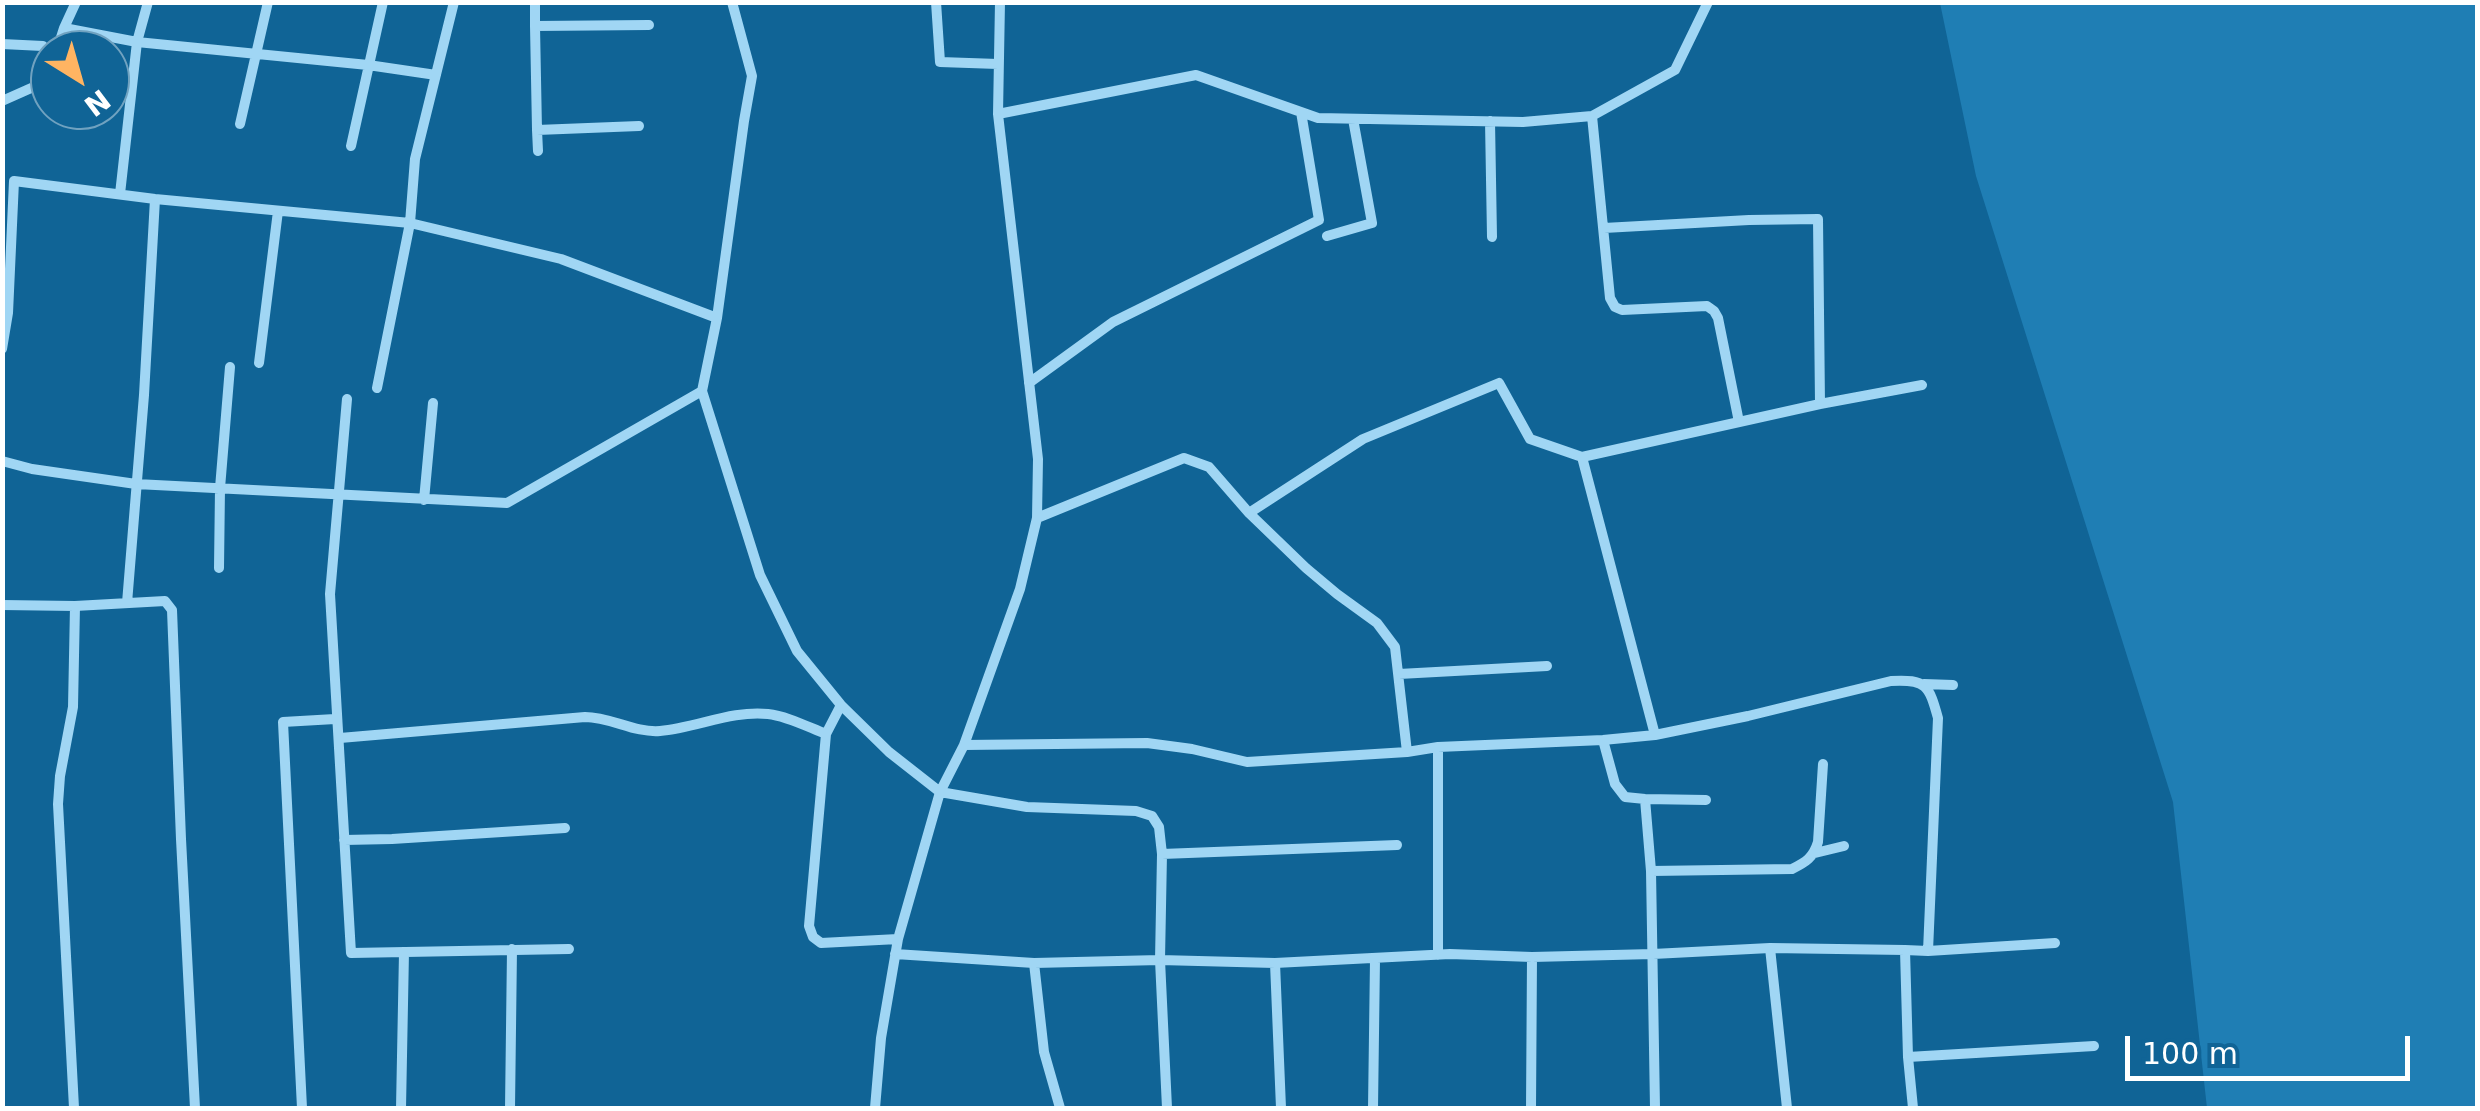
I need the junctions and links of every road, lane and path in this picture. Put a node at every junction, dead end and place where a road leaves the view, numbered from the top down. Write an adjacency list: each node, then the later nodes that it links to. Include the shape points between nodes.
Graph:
1 (76, 2): 13 (street)
2 (148, 2): 14 (street)
3 (268, 2): 17 (street)
4 (383, 2): 19 (street)
5 (454, 2): 20 (street)
6 (535, 2): 12 (street)
7 (732, 2): 40 (street, via 752,76)
8 (936, 2): 18 (street, via 940,62)
9 (1000, 2): 18 (street)
10 (1708, 2): 25 (street, via 1675,70)
11 (649, 25): 12 (street)
12 (536, 26): 30 (street)
13 (64, 28): 14 (street)
14 (137, 42): 17 (street); 33 (street)
15 (2, 44): 16 (street)
16 (30, 45)
17 (258, 54): 19 (street); 28 (street)
18 (998, 64): 24 (street)
19 (368, 65): 20 (street); 31 (street)
20 (436, 75): 36 (street, via 415,160)
21 (30, 89): 22 (street)
22 (2, 101)
23 (1301, 112): 24 (street, via 1196,75); 26 (street); 44 (street, via 1320,220 1113,322)
24 (998, 114): 44 (street)
25 (1592, 116): 27 (street); 37 (street)
26 (1353, 119): 27 (street); 38 (street, via 1372,223)
27 (1490, 122): 39 (street)
28 (240, 124)
29 (639, 126): 30 (street)
30 (537, 130): 32 (street)
31 (351, 146)
32 (538, 151)
33 (120, 194): 34 (street); 41 (street, via 14,181)
34 (155, 199): 35 (street); 54 (street)
35 (278, 210): 36 (street); 42 (street)
36 (410, 223): 40 (street, via 561,259); 46 (street)
37 (1604, 228): 50 (street, via 1818,219); 51 (street, via 1615,307 1714,311)
38 (1327, 236)
39 (1492, 237)
40 (717, 318): 47 (street)
41 (2, 349)
42 (259, 363)
43 (230, 368): 55 (street)
44 (1029, 383): 59 (street)
45 (1922, 385): 50 (street)
46 (377, 388)
47 (702, 391): 57 (street, via 507,503); 68 (street, via 760,575 797,651)
48 (348, 398): 56 (street)
49 (433, 403): 57 (street)
50 (1820, 404): 51 (street)
51 (1739, 422): 52 (street)
52 (1582, 457): 58 (street, via 1530,439 1499,383 1363,439); 71 (street)
53 (2, 461): 54 (street)
54 (136, 484): 55 (street); 61 (street)
55 (220, 488): 56 (street); 60 (street)
56 (340, 494): 57 (street); 69 (street, via 330,594)
57 (424, 500)
58 (1248, 513): 59 (street, via 1209,467 1184,458); 65 (street, via 1326,586 1378,623 1395,647)
59 (1037, 518): 74 (street, via 1020,589)
60 (218, 568)
61 (127, 604): 63 (street); 107 (street, via 166,601 172,610)
62 (2, 605): 63 (street)
63 (75, 606): 106 (street, via 73,707 58,804)
64 (1547, 666): 65 (street)
65 (1399, 674): 76 (street)
66 (1924, 684): 67 (street); 71 (street, via 1891,681); 94 (street, via 1938,718)
67 (1953, 684)
68 (841, 706): 70 (street); 78 (street)
69 (336, 719): 72 (street); 108 (street, via 283,722)
70 (826, 734): 72 (street, via 750,714 658,731 600,717); 88 (street, via 809,926 821,943)
71 (1654, 736): 73 (street)
72 (340, 738): 82 (street)
73 (1603, 740): 75 (street); 79 (street, via 1615,784 1625,797)
74 (964, 746): 76 (street, via 1147,743 1247,762); 78 (street)
75 (1438, 748): 76 (street); 98 (street)
76 (1407, 752)
77 (1823, 764): 85 (street)
78 (940, 792): 86 (street, via 1028,807 1136,811 1152,816); 88 (street)
79 (1645, 800): 80 (street); 87 (street)
80 (1706, 800)
81 (565, 828): 82 (street)
82 (344, 840): 95 (street, via 351,953)
83 (1396, 844): 86 (street)
84 (1844, 846): 85 (street)
85 (1815, 853): 87 (street, via 1792,869)
86 (1162, 854): 101 (street)
87 (1651, 871): 97 (street)
88 (898, 939): 96 (street)
89 (2056, 943): 94 (street)
90 (569, 948): 92 (street)
91 (1770, 948): 93 (street); 97 (street); 118 (street)
92 (512, 949): 95 (street); 110 (street)
93 (1905, 950): 94 (street); 105 (street)
94 (1928, 950)
95 (404, 952): 109 (street)
96 (895, 954): 103 (street); 111 (street)
97 (1653, 954): 99 (street); 117 (street)
98 (1444, 955): 99 (street); 100 (street)
99 (1532, 958): 116 (street)
100 (1375, 959): 102 (street); 115 (street)
101 (1160, 960): 102 (street); 103 (street); 113 (street)
102 (1274, 962): 114 (street)
103 (1034, 964): 112 (street, via 1044,1052)
104 (2094, 1046): 105 (street)
105 (1908, 1057): 119 (street)
106 (74, 1108)
107 (195, 1108)
108 (302, 1108)
109 (401, 1108)
110 (510, 1108)
111 (875, 1108)
112 (1060, 1108)
113 (1167, 1108)
114 (1281, 1108)
115 (1373, 1108)
116 (1531, 1108)
117 (1655, 1108)
118 (1787, 1108)
119 (1913, 1108)

